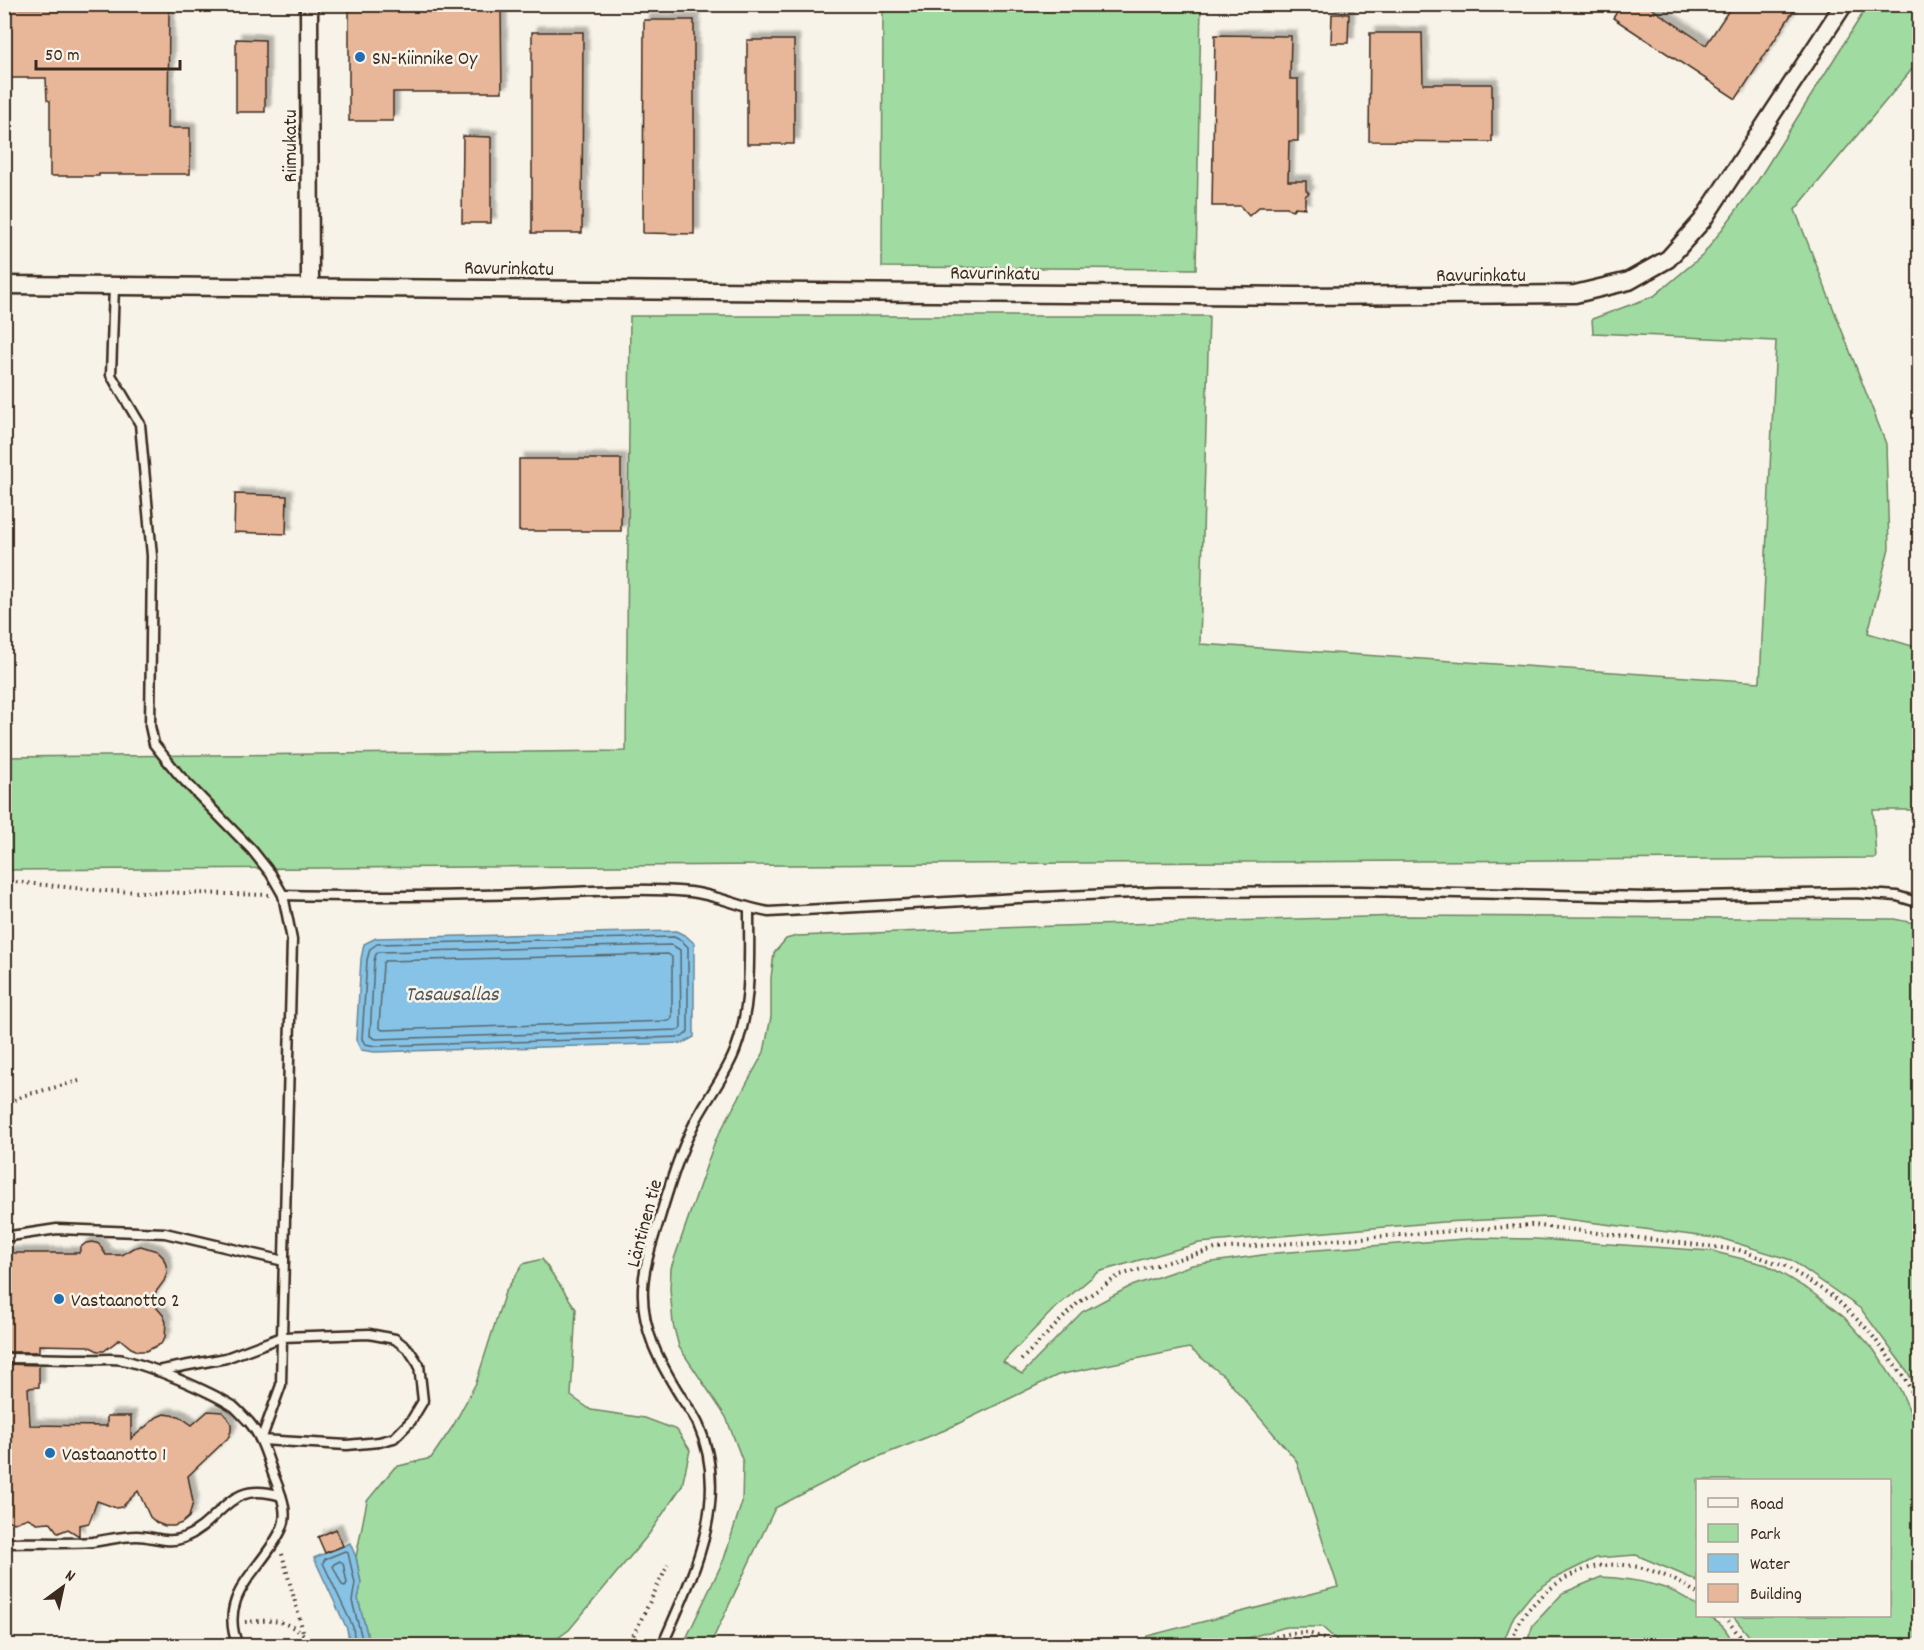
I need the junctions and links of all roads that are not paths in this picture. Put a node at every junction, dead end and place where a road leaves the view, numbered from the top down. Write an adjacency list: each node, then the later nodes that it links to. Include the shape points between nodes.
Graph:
1 (309, 4): 5 (street, Riimukatu)
2 (1844, 4): 5 (street, Ravurinkatu, via 1701,221 1668,259 1629,281 1575,294 1287,296)
3 (4, 285): 4 (street, Ravurinkatu)
4 (114, 286): 5 (street, Ravurinkatu); 6 (lane, via 111,375 140,424 152,556 150,726 154,744 252,850)
5 (310, 287)
6 (283, 896): 8 (lane, via 689,892 712,895); 10 (lane, via 292,940)
7 (1920, 903): 8 (lane, via 1897,896 1856,893 1648,897 1347,891 1158,892 770,912)
8 (749, 909): 18 (lane, Läntinen tie, via 744,1023 735,1052 678,1157 643,1287 644,1316 654,1352 698,1425 708,1459 711,1491 700,1556)
9 (4, 1237): 10 (lane, via 57,1229 165,1233)
10 (284, 1261): 11 (lane)
11 (282, 1337): 13 (lane, via 226,1358); 14 (lane, via 281,1384); 14 (lane, via 369,1334 395,1339 419,1365 423,1401 394,1438 379,1443)
12 (4, 1358): 13 (lane, via 122,1360)
13 (157, 1371): 14 (lane, via 234,1407)
14 (261, 1440): 15 (lane)
15 (281, 1496): 16 (lane, via 264,1491 238,1495 204,1526 181,1539 141,1536 92,1542); 17 (lane, via 283,1526 235,1601 232,1623)
16 (4, 1543)
17 (237, 1646)
18 (662, 1646)

